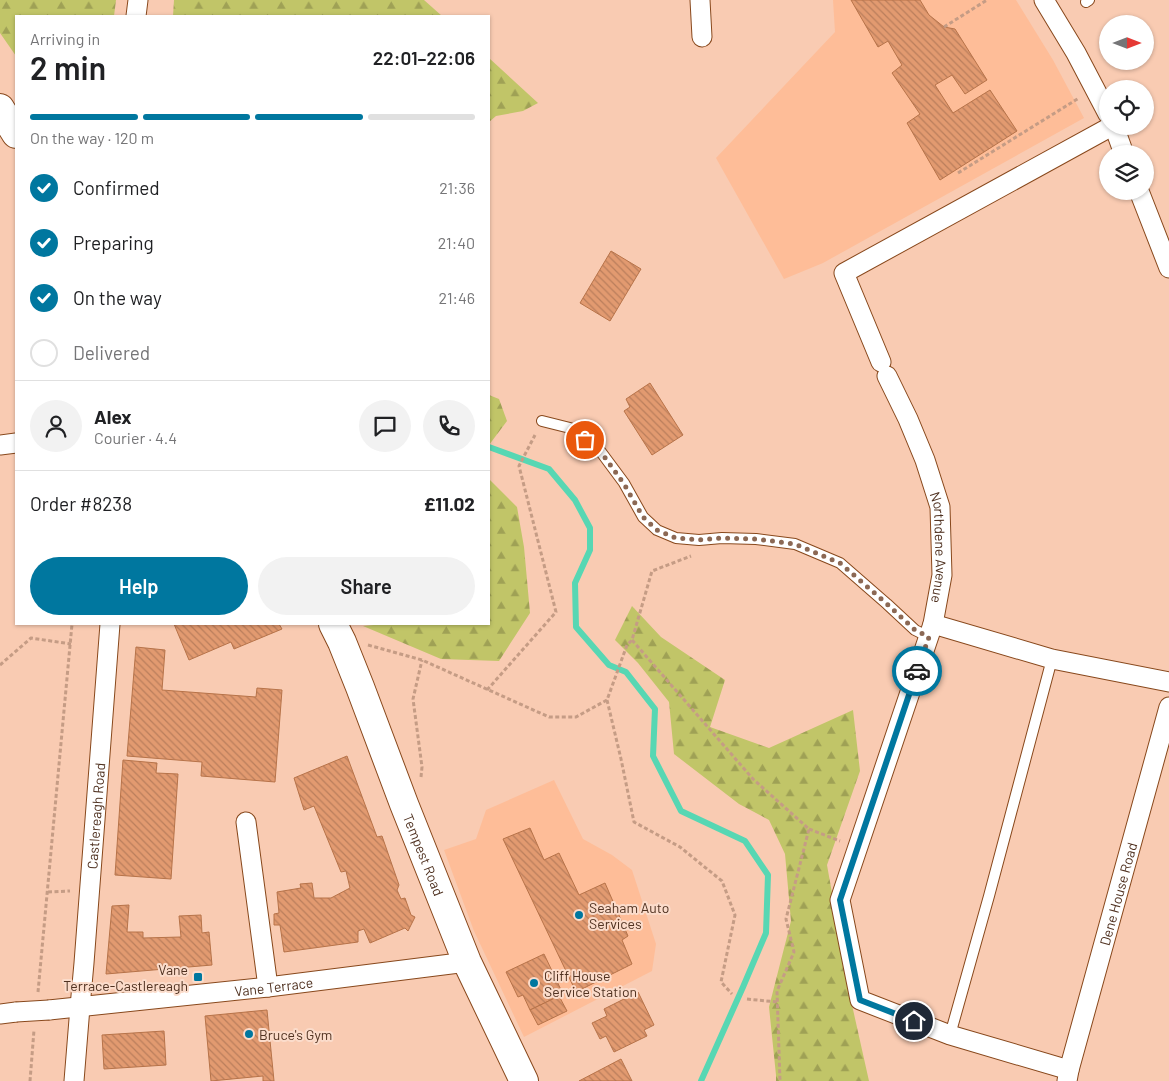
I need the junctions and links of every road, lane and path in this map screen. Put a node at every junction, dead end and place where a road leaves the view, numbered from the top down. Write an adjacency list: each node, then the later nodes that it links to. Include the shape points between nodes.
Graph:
1 (138, 0): 5 (street)
2 (700, 0): 7 (street)
3 (987, 0): 6 (path)
4 (1044, 0): 9 (street)
5 (136, 15)
6 (944, 27)
7 (702, 37)
8 (1080, 97): 13 (path)
9 (1099, 97)
10 (0, 108): 11 (main road)
11 (15, 132)
12 (1099, 134): 23 (street, Northdene Avenue, via 844,273 925,460 940,507 942,575)
13 (958, 173)
14 (1143, 200): 15 (street)
15 (1169, 268)
16 (542, 421): 23 (lane, via 570,428 601,452 643,517 657,530 676,538 756,539 795,544 840,563 915,630); 31 (path, via 519,466 556,612)
17 (15, 443): 18 (street)
18 (0, 445)
19 (692, 555): 24 (path, via 652,571)
20 (72, 625): 25 (path)
21 (110, 625): 46 (street, Castlereagh Road)
22 (333, 625): 34 (main road, Tempest Road, via 360,687)
23 (931, 630): 27 (street); 37 (street, Northdene Avenue)
24 (632, 640): 32 (path, via 627,645); 36 (path, via 753,779)
25 (71, 644): 29 (path, via 31,638); 39 (path)
26 (371, 646): 28 (path)
27 (1052, 659): 30 (street); 49 (lane)
28 (422, 660): 31 (path); 34 (path, via 412,699 422,767 419,794)
29 (0, 665)
30 (1169, 682)
31 (487, 690): 32 (path, via 548,717 576,717)
32 (607, 700): 42 (path, via 634,822 680,847 722,881 735,914 721,982)
33 (1169, 707): 50 (street, Dene House Road)
34 (404, 804): 40 (main road, Tempest Road)
35 (246, 822): 41 (street)
36 (809, 829): 37 (path); 45 (path, via 786,919 794,952 778,991)
37 (858, 847): 49 (street, Northdene Avenue, via 840,900 860,1000)
38 (75, 890): 39 (path)
39 (48, 892): 44 (path)
40 (467, 962): 41 (street, Vane Terrace); 53 (main road, Tempest Road)
41 (268, 987): 46 (street, Vane Terrace)
42 (732, 994)
43 (747, 999): 45 (path)
44 (43, 1002): 46 (street, Vane Terrace); 47 (street, Vane Terrace, bridge)
45 (778, 1002): 54 (path)
46 (80, 1007): 52 (street, Castlereagh Road)
47 (8, 1013)
48 (34, 1023): 51 (path)
49 (950, 1035): 50 (street, Northdene Avenue)
50 (1068, 1075)
51 (30, 1081)
52 (74, 1081)
53 (524, 1081)
54 (780, 1081)

